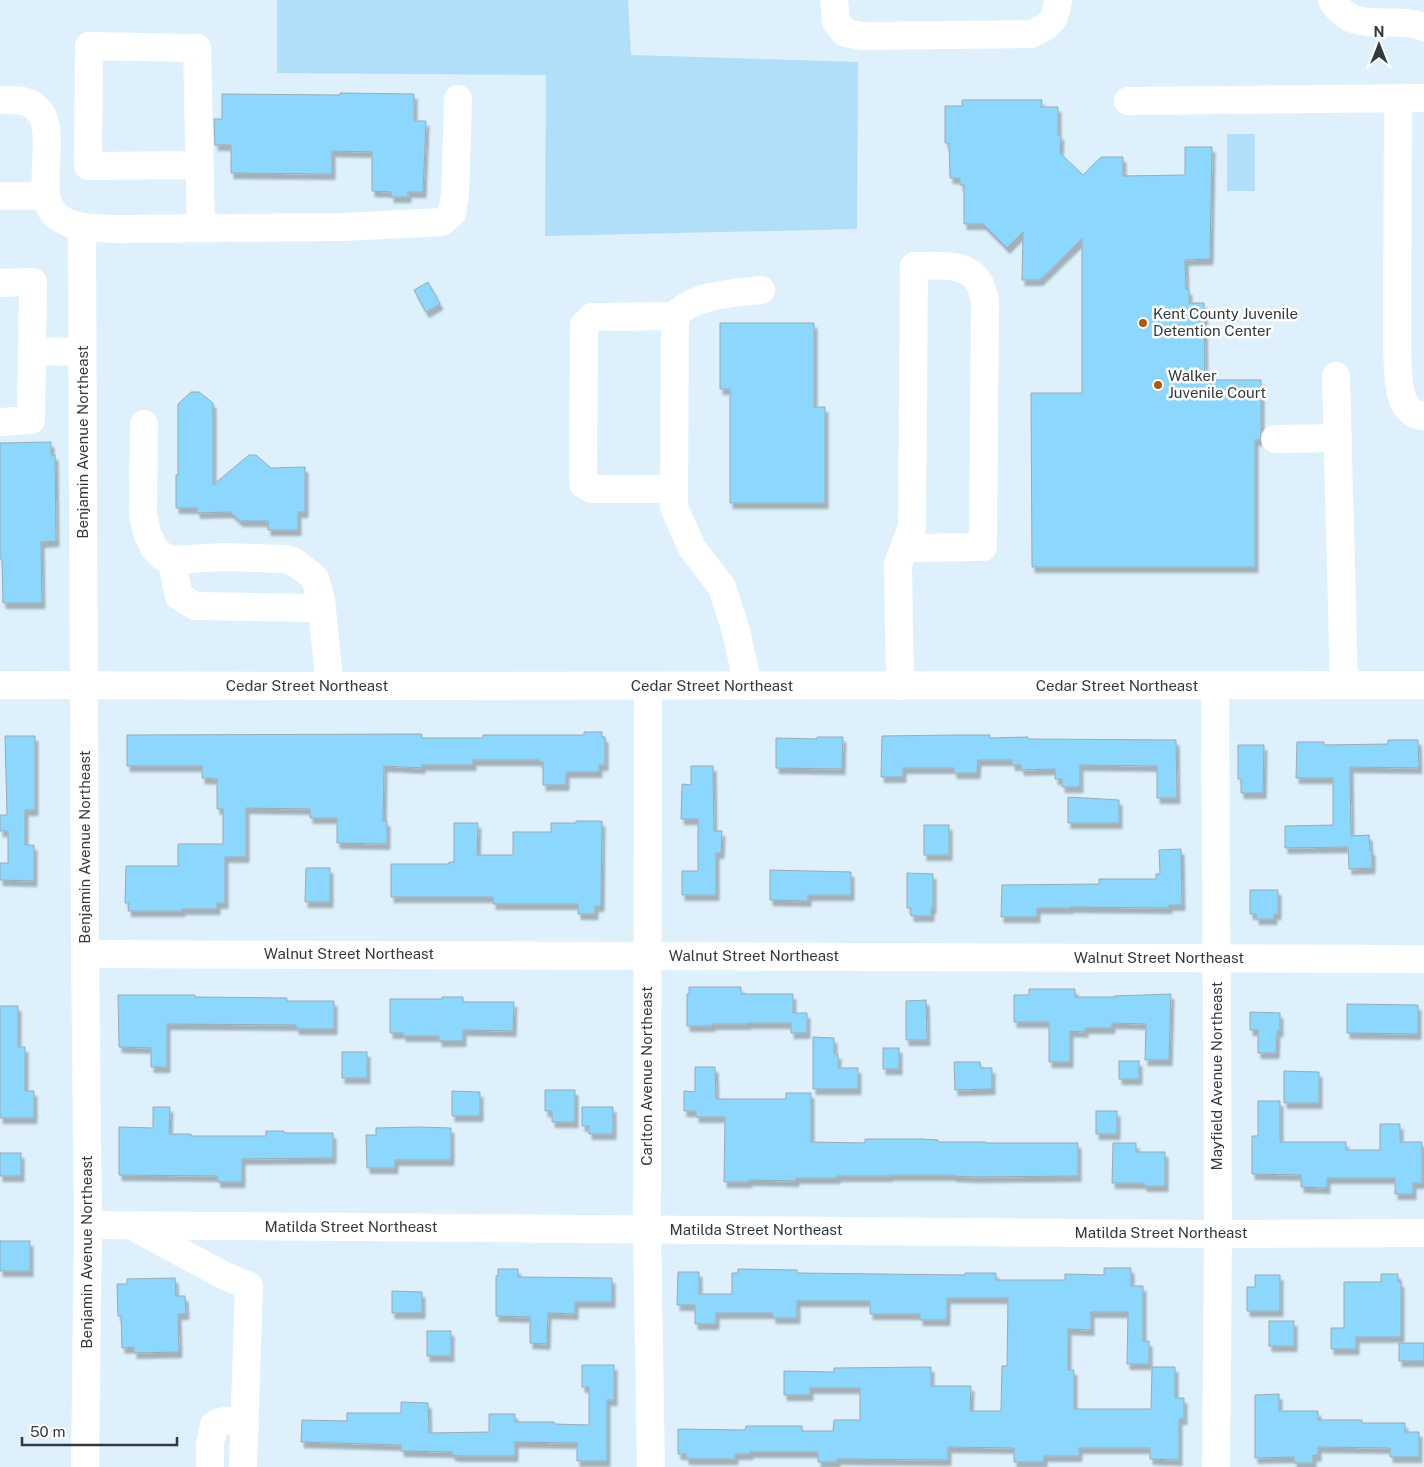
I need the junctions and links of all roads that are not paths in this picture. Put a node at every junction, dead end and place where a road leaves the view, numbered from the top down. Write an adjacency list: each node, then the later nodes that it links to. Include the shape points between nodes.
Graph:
1 (834, 0): 2 (street, via 836,21 845,33 862,36 1031,34 1047,27 1056,14)
2 (1058, 0)
3 (1332, 0): 4 (street, via 1345,16 1356,21 1412,23)
4 (1424, 27)
5 (458, 99): 13 (street, via 455,195 452,213 442,222 344,227)
6 (1411, 99): 8 (street); 20 (street, via 1397,349 1399,387 1404,401 1414,413)
7 (0, 100): 11 (street, via 23,101 36,107 44,118 47,130)
8 (1128, 101)
9 (199, 165): 9 (street, via 197,48 89,46 88,166); 13 (street)
10 (0, 196): 11 (street)
11 (46, 196): 12 (street, via 50,210 60,219)
12 (82, 227): 13 (street); 18 (street, Benjamin Avenue Northeast)
13 (201, 228)
14 (0, 283): 17 (street, via 34,282)
15 (761, 290): 16 (street, via 690,303)
16 (674, 316): 25 (street); 25 (street, via 592,318 584,325 583,484 591,489)
17 (32, 351): 18 (street); 21 (street, via 31,420)
18 (82, 352): 31 (street, Benjamin Avenue Northeast)
19 (1336, 376): 23 (street)
20 (1424, 416)
21 (0, 422)
22 (144, 424): 27 (street, via 143,515 154,548)
23 (1338, 438): 24 (street); 29 (street)
24 (1275, 439)
25 (674, 489): 35 (street, via 674,507 692,548 722,587)
26 (905, 548): 26 (street, via 912,527 914,266 961,268 973,275 985,300 983,547); 36 (street, via 898,564)
27 (171, 560): 28 (street, via 224,557 293,561 315,578); 28 (street, via 180,596 195,606)
28 (321, 608): 33 (street)
29 (1344, 684): 32 (street, Cedar Street Northeast); 37 (street, Cedar Street Northeast)
30 (0, 685): 31 (street, Cedar Street Northeast)
31 (85, 685): 33 (street, Cedar Street Northeast); 38 (street, Benjamin Avenue Northeast)
32 (1424, 685)
33 (330, 686): 34 (street, Cedar Street Northeast)
34 (648, 686): 35 (street, Cedar Street Northeast); 39 (street, Carlton Avenue Northeast)
35 (748, 686): 36 (street, Cedar Street Northeast)
36 (900, 686): 37 (street, Cedar Street Northeast)
37 (1214, 686): 40 (street, Mayfield Avenue Northeast)
38 (85, 954): 39 (street, Walnut Street Northeast); 42 (street, Benjamin Avenue Northeast)
39 (646, 955): 40 (street, Walnut Street Northeast); 44 (street, Carlton Avenue Northeast)
40 (1216, 958): 41 (street, Walnut Street Northeast); 46 (street, Mayfield Avenue Northeast)
41 (1424, 959)
42 (88, 1225): 43 (street, Matilda Street Northeast); 48 (street, Benjamin Avenue Northeast)
43 (131, 1225): 44 (street, Matilda Street Northeast); 47 (street, via 249,1286)
44 (647, 1229): 46 (street, Matilda Street Northeast); 51 (street, Carlton Avenue Northeast)
45 (1424, 1233): 46 (street, Matilda Street Northeast)
46 (1218, 1234): 52 (street, Mayfield Avenue Northeast)
47 (245, 1428): 49 (street, via 232,1421 219,1421 214,1425); 50 (street)
48 (85, 1467)
49 (210, 1467)
50 (243, 1467)
51 (651, 1467)
52 (1216, 1467)

